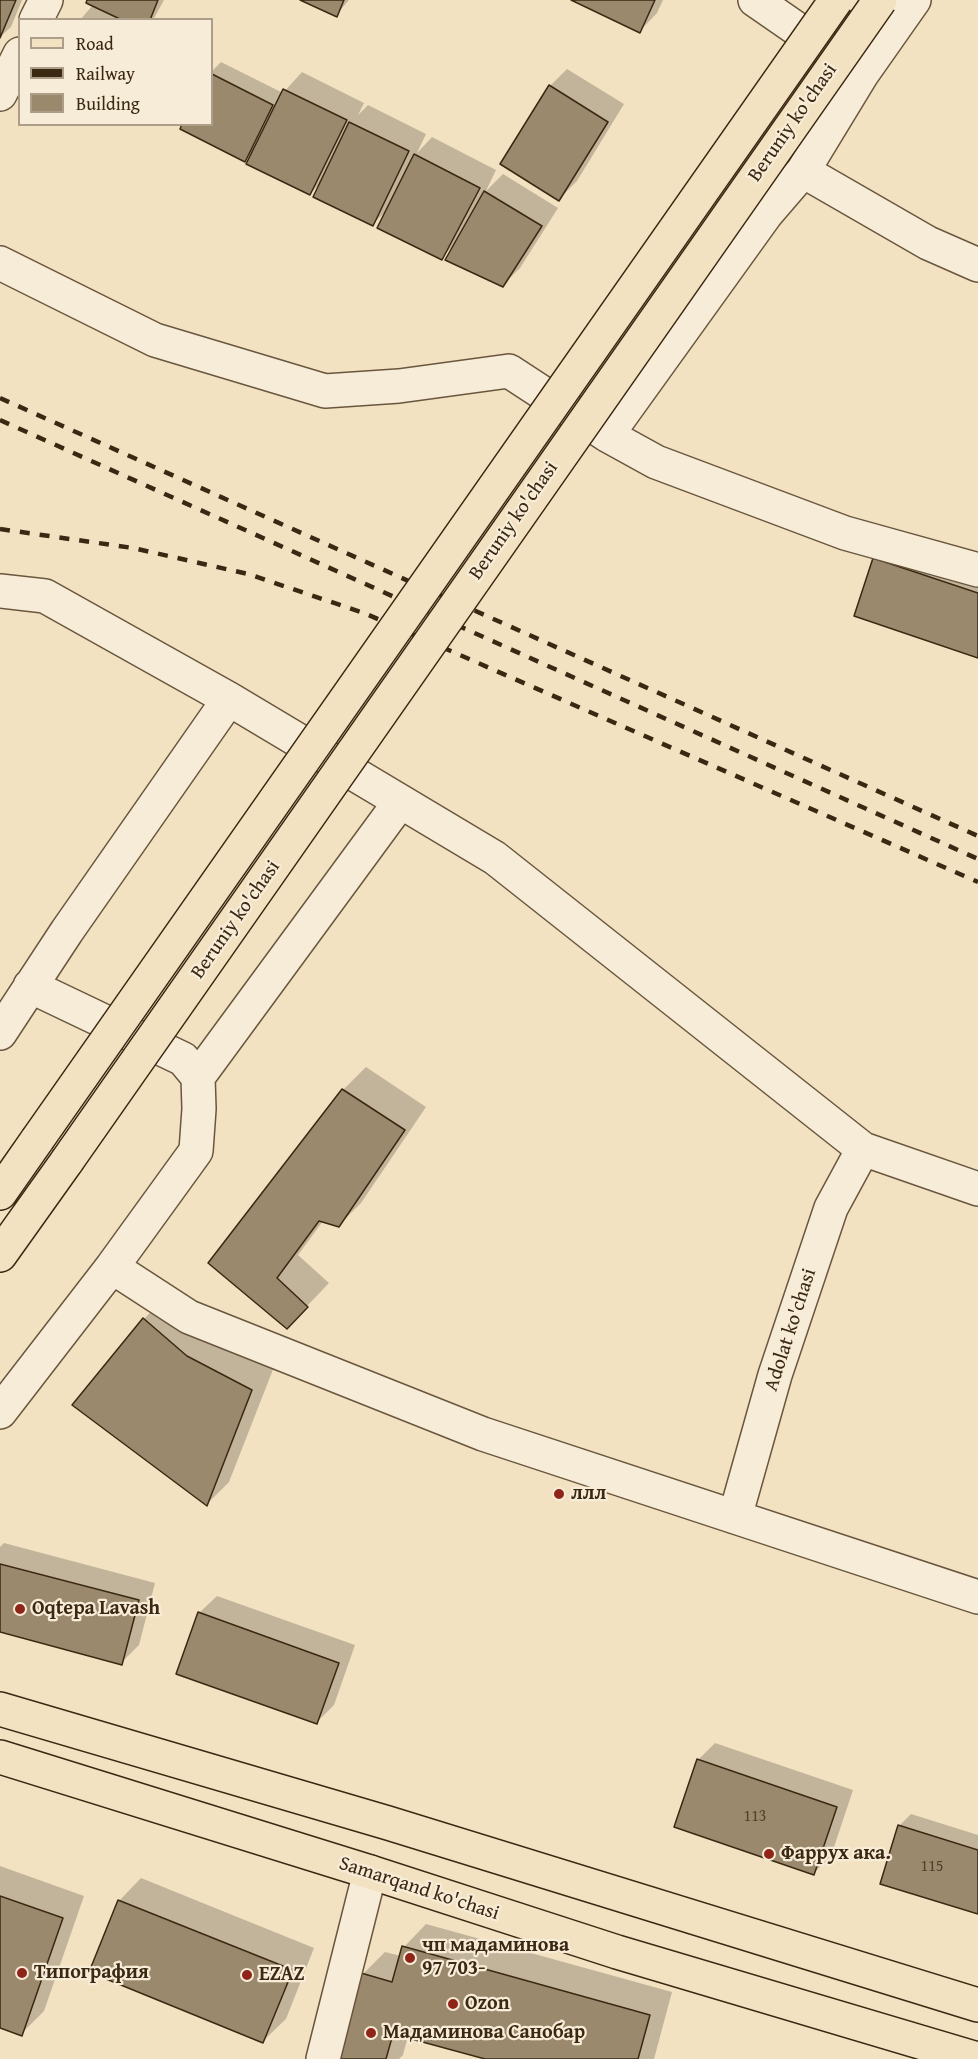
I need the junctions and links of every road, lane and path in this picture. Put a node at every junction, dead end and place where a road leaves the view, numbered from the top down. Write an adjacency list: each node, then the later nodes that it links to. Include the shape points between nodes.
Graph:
1 (46, 0): 6 (street)
2 (836, 0): 23 (main road, Beruniy ko'chasi, bridge)
3 (880, 0): 24 (main road, Beruniy ko'chasi, bridge)
4 (914, 0): 8 (street)
5 (773, 5): 8 (street)
6 (37, 18)
7 (18, 58): 9 (street)
8 (862, 74): 10 (street)
9 (0, 94)
10 (803, 171): 12 (street, via 928,243); 13 (street, via 766,214)
11 (0, 263): 13 (street, via 155,340 325,391 509,372)
12 (978, 265)
13 (607, 435): 14 (street, via 656,462 845,533)
14 (978, 570)
15 (0, 591): 16 (street, via 45,597)
16 (229, 699): 17 (street); 18 (street)
17 (400, 801): 20 (street); 21 (street, via 495,858)
18 (30, 986): 19 (street); 20 (street, via 183,1059)
19 (0, 1033)
20 (198, 1077): 25 (street, via 196,1151)
21 (863, 1149): 22 (street); 27 (street, Adolat ko'chasi, via 831,1208 775,1375)
22 (978, 1189)
23 (0, 1193)
24 (0, 1255)
25 (112, 1267): 26 (street); 27 (street, via 189,1317 483,1434)
26 (0, 1412)
27 (735, 1517): 28 (street)
28 (978, 1597)
29 (0, 1709): 32 (main road, via 388,1823)
30 (0, 1757): 31 (main road, Samarqand ko'chasi)
31 (369, 1872): 33 (street); 34 (main road, Samarqand ko'chasi, via 617,1952)
32 (978, 2005)
33 (323, 2059)
34 (977, 2059)

